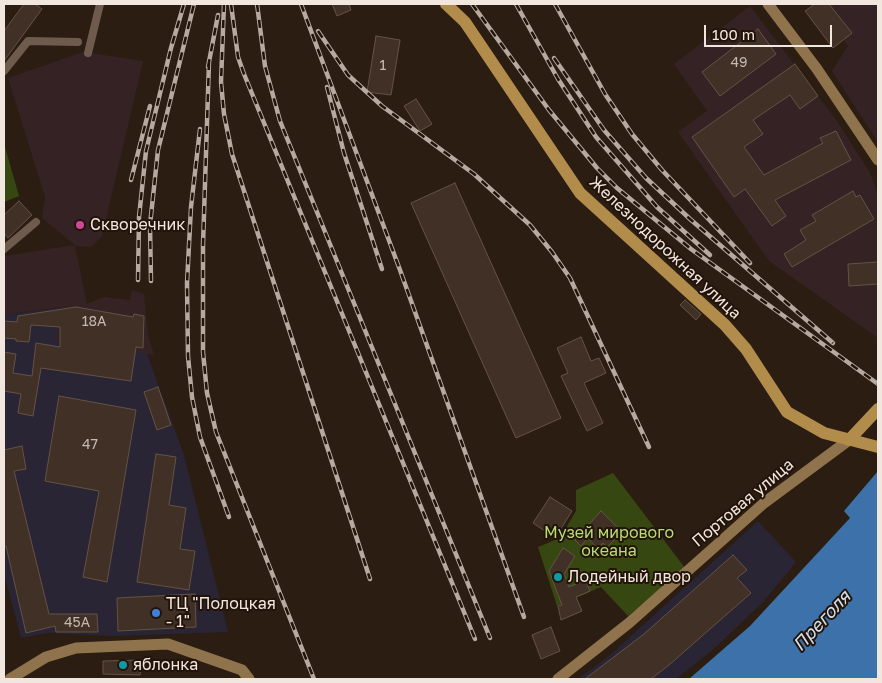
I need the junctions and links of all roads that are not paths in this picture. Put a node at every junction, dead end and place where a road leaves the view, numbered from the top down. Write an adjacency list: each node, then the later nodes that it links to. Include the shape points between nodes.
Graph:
1 (100, 4): 5 (street)
2 (446, 4): 11 (main road, Железнодорожная улица, via 466,22 580,193 725,325 746,349 787,412 824,432)
3 (768, 4): 7 (main road)
4 (78, 42): 6 (street, via 28,41)
5 (88, 53)
6 (4, 71)
7 (878, 160)
8 (36, 222): 9 (street)
9 (4, 247)
10 (878, 408): 11 (main road, Портовая улица)
11 (848, 440): 12 (main road, Железнодорожная улица); 15 (main road, Портовая улица, via 764,503 629,623)
12 (878, 447)
13 (10, 679): 14 (main road, via 46,657 76,648 168,644 242,670)
14 (249, 679)
15 (558, 679)

